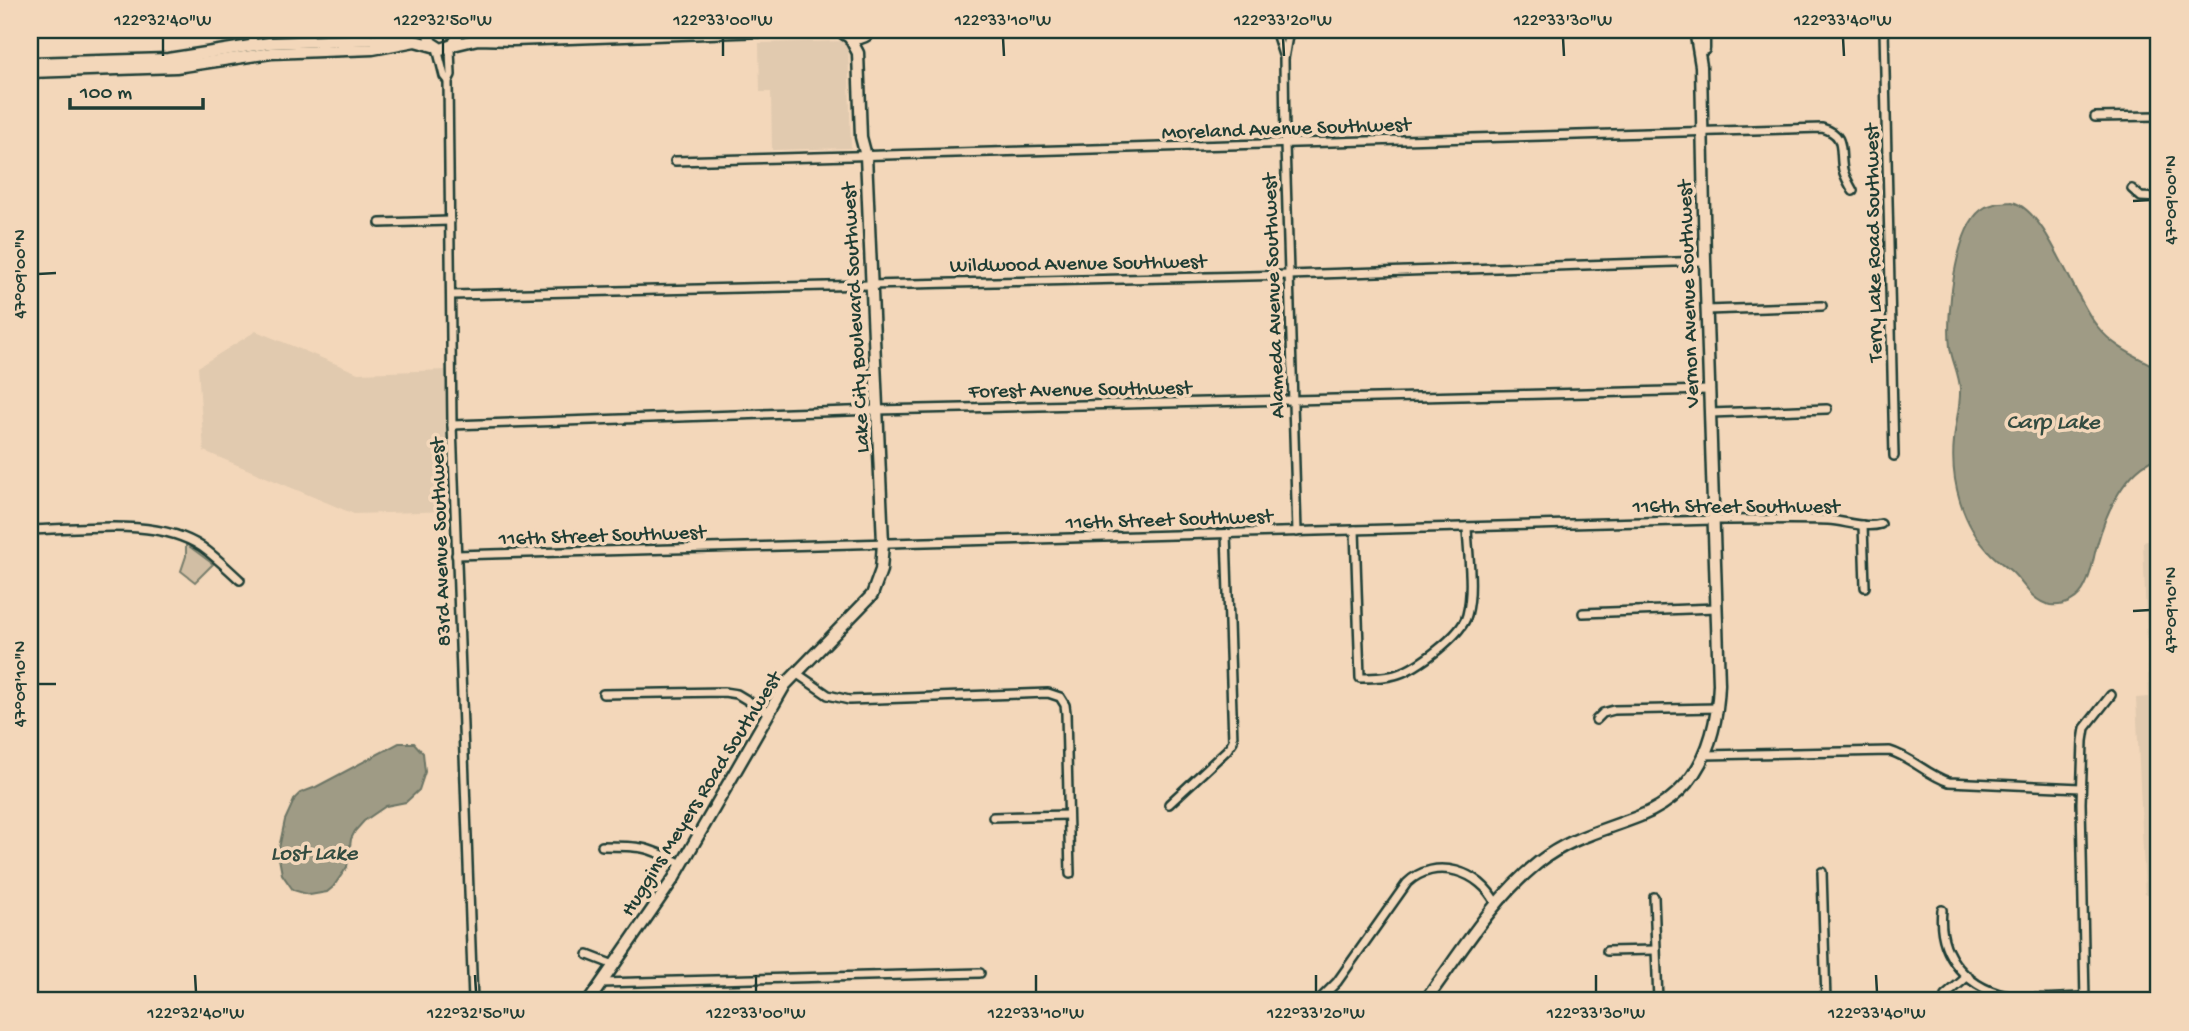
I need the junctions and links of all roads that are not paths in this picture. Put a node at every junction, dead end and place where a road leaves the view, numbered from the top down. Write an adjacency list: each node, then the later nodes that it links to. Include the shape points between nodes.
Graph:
1 (252, 30): 15 (street)
2 (420, 30): 15 (street, via 382,39)
3 (429, 30): 17 (street)
4 (456, 30): 16 (street)
5 (465, 30): 6 (street)
6 (491, 30)
7 (796, 30): 16 (street, via 478,39)
8 (1275, 30): 19 (street, Alameda Avenue Southwest)
9 (1289, 30): 19 (street, Alameda Avenue Southwest)
10 (1695, 30): 21 (street, Vernon Avenue Southwest)
11 (1703, 30): 21 (street, Vernon Avenue Southwest)
12 (1884, 30): 47 (street, Terry Lake Road Southwest)
13 (843, 32): 14 (street, via 856,39); 18 (street, Lake City Boulevard Southwest)
14 (873, 32): 18 (street, Lake City Boulevard Southwest)
15 (253, 45): 20 (street, via 168,58)
16 (451, 46): 17 (street); 23 (street, 83rd Avenue Southwest)
17 (435, 47): 22 (street, via 415,41 373,49 271,52 176,67); 23 (street, 83rd Avenue Southwest)
18 (858, 54): 28 (street, Lake City Boulevard Southwest)
19 (1284, 59): 27 (street, Alameda Avenue Southwest)
20 (30, 63)
21 (1701, 66): 26 (street, Vernon Avenue Southwest)
22 (30, 72)
23 (448, 81): 33 (street, 83rd Avenue Southwest)
24 (2159, 116): 25 (street)
25 (2095, 117)
26 (1703, 133): 27 (street, Moreland Avenue Southwest); 31 (street, Moreland Avenue Southwest, via 1832,131 1838,137); 35 (street, Vernon Avenue Southwest)
27 (1285, 144): 28 (street, Moreland Avenue Southwest); 36 (street, Alameda Avenue Southwest)
28 (866, 156): 29 (street, Moreland Avenue Southwest); 37 (street, Lake City Boulevard Southwest)
29 (675, 161)
30 (2132, 190): 32 (street, via 2141,197)
31 (1853, 191)
32 (2159, 198)
33 (450, 221): 34 (street); 38 (street, 83rd Avenue Southwest)
34 (380, 223)
35 (1705, 261): 36 (street, Wildwood Avenue Southwest); 40 (street, Vernon Avenue Southwest)
36 (1289, 275): 37 (street, Wildwood Avenue Southwest); 42 (street, Alameda Avenue Southwest)
37 (871, 285): 38 (street, Wildwood Avenue Southwest); 44 (street, Lake City Boulevard Southwest)
38 (452, 295): 46 (street, 83rd Avenue Southwest)
39 (1822, 306): 40 (street)
40 (1706, 310): 41 (street, Vernon Avenue Southwest)
41 (1709, 390): 42 (street, Forest Avenue Southwest); 45 (street, Vernon Avenue Southwest)
42 (1293, 401): 44 (street, Forest Avenue Southwest); 54 (street, Alameda Avenue Southwest)
43 (1827, 409): 45 (street)
44 (877, 410): 46 (street, Forest Avenue Southwest); 56 (street, Lake City Boulevard Southwest)
45 (1710, 413): 48 (street, Vernon Avenue Southwest)
46 (452, 425): 57 (street, 83rd Avenue Southwest)
47 (1895, 456)
48 (1714, 520): 50 (street, 116th Street Southwest, via 1826,520); 51 (street, 116th Street Southwest); 61 (street, Vernon Avenue Southwest)
49 (1881, 524): 50 (street, 116th Street Southwest)
50 (1863, 525): 60 (street)
51 (1467, 527): 53 (street, 116th Street Southwest); 53 (street, via 1470,589 1463,625 1405,672 1360,678)
52 (30, 530): 58 (street, via 164,532 201,546)
53 (1355, 530): 54 (street, 116th Street Southwest)
54 (1297, 532): 55 (street, 116th Street Southwest)
55 (1226, 534): 56 (street, 116th Street Southwest); 71 (street, via 1233,741)
56 (883, 544): 57 (street, 116th Street Southwest); 59 (street, Lake City Boulevard Southwest)
57 (456, 555): 90 (street, 83rd Avenue Southwest)
58 (240, 580)
59 (879, 580): 63 (street, Huggins Meyers Road Southwest, via 859,610)
60 (1865, 586)
61 (1717, 608): 62 (street); 66 (street, Vernon Avenue Southwest)
62 (1583, 613)
63 (796, 673): 67 (street, Huggins Meyers Road Southwest); 72 (street, via 828,695 849,700 1048,693 1060,697 1066,713)
64 (603, 694): 67 (street, via 724,692 737,694)
65 (2111, 695): 70 (street, via 2085,728)
66 (1718, 708): 68 (street, via 1614,710); 69 (street, Vernon Avenue Southwest)
67 (767, 712): 75 (street, Huggins Meyers Road Southwest)
68 (1596, 720)
69 (1705, 755): 70 (street, via 1890,751 1949,782); 79 (street, Vernon Avenue Southwest, via 1668,800 1553,852)
70 (2081, 788): 89 (street)
71 (1169, 804)
72 (1068, 815): 73 (street); 77 (street)
73 (993, 817)
74 (601, 846): 75 (street, via 650,848)
75 (680, 863): 84 (street, Huggins Meyers Road Southwest)
76 (1822, 872): 95 (street)
77 (1070, 874)
78 (1654, 897): 81 (street)
79 (1496, 904): 92 (street, via 1482,884 1467,874 1438,869 1421,873 1407,883); 93 (street, Vernon Avenue Southwest)
80 (1942, 911): 86 (street, via 1941,936 1953,961)
81 (1655, 950): 82 (street); 94 (street)
82 (1608, 951)
83 (588, 955): 84 (street)
84 (612, 964): 87 (street, Huggins Meyers Road Southwest)
85 (980, 973): 87 (street)
86 (1968, 976): 88 (street); 89 (street, via 1987,989 2015,998)
87 (601, 984): 91 (street, Huggins Meyers Road Southwest)
88 (1944, 996)
89 (2085, 999)
90 (473, 1001)
91 (589, 1001)
92 (1318, 1001)
93 (1425, 1001)
94 (1658, 1001)
95 (1826, 1001)

